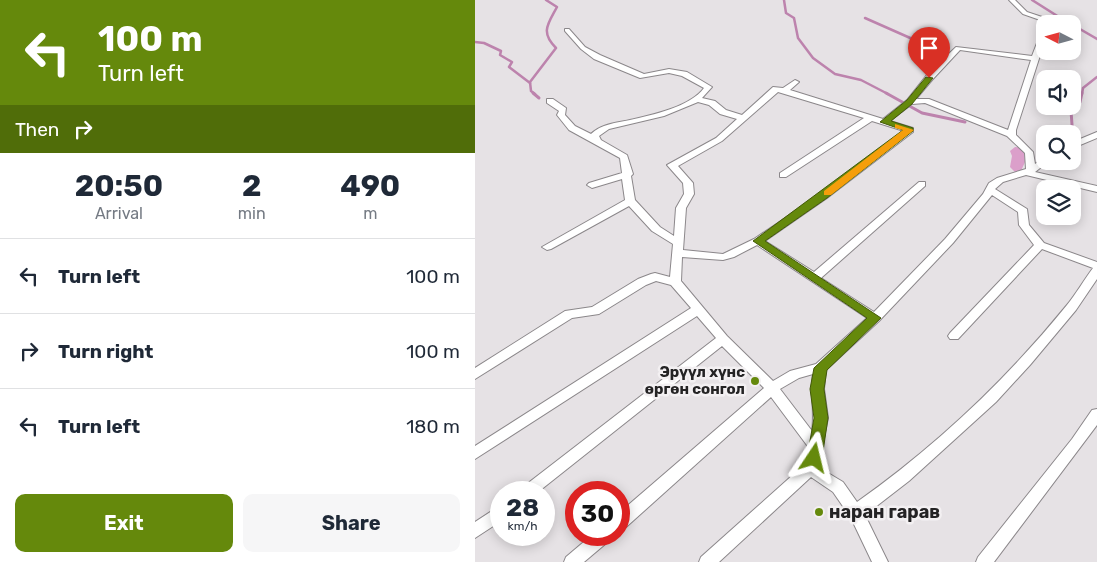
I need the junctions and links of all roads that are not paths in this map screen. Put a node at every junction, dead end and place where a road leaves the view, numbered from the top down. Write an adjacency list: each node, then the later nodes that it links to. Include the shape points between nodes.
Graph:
1 (1013, 0): 2 (street, via 1025,13)
2 (1036, 16)
3 (567, 30): 7 (street, via 583,48 597,57 643,76 669,71 684,74 708,87 705,94)
4 (1035, 58): 9 (street, via 959,48); 14 (street)
5 (795, 82): 6 (street)
6 (785, 91): 10 (street, via 775,89); 11 (street)
7 (697, 99): 10 (street); 15 (street, via 656,115 606,127 594,136)
8 (550, 101): 15 (street, via 563,110 564,122)
9 (910, 102): 12 (street); 14 (street, via 926,101)
10 (743, 118): 29 (street, via 710,147 672,165 688,183 689,194 681,208)
11 (870, 118): 12 (street); 20 (street)
12 (884, 122): 26 (street, via 910,130 824,196)
13 (1097, 135): 16 (street)
14 (1012, 136): 18 (street, via 1029,152)
15 (597, 142): 19 (street, via 624,157)
16 (1081, 142)
17 (1036, 167): 18 (street)
18 (1029, 172): 23 (street); 24 (street, via 1000,180)
19 (628, 174): 22 (street); 25 (street)
20 (783, 175)
21 (921, 184): 32 (street)
22 (592, 185)
23 (1097, 189)
24 (990, 190): 27 (street, via 1023,211 1024,225); 35 (street, via 949,241)
25 (630, 201): 28 (street); 29 (street, via 656,230)
26 (758, 241): 29 (street, via 723,257); 32 (street)
27 (1040, 244): 30 (street); 36 (street)
28 (547, 247)
29 (678, 248): 33 (street)
30 (1097, 266)
31 (1097, 270): 47 (street, via 1072,307 991,398 914,468)
32 (814, 278): 35 (street)
33 (675, 282): 34 (street); 39 (street, via 655,277 595,311 569,314)
34 (697, 310): 37 (street); 43 (street)
35 (875, 318): 38 (street)
36 (954, 336)
37 (723, 339): 40 (street); 45 (street)
38 (820, 368): 40 (street, via 788,376); 42 (street, via 817,389 821,418)
39 (475, 374)
40 (772, 388): 42 (street); 46 (street)
41 (1097, 414): 54 (street)
42 (816, 448): 44 (street)
43 (475, 453)
44 (810, 469): 47 (street, via 838,487); 52 (street)
45 (542, 481)
46 (630, 513)
47 (856, 513): 53 (street)
48 (490, 520): 49 (street)
49 (475, 531)
50 (592, 546): 51 (street)
51 (572, 562)
52 (707, 562)
53 (880, 562)
54 (984, 562)

